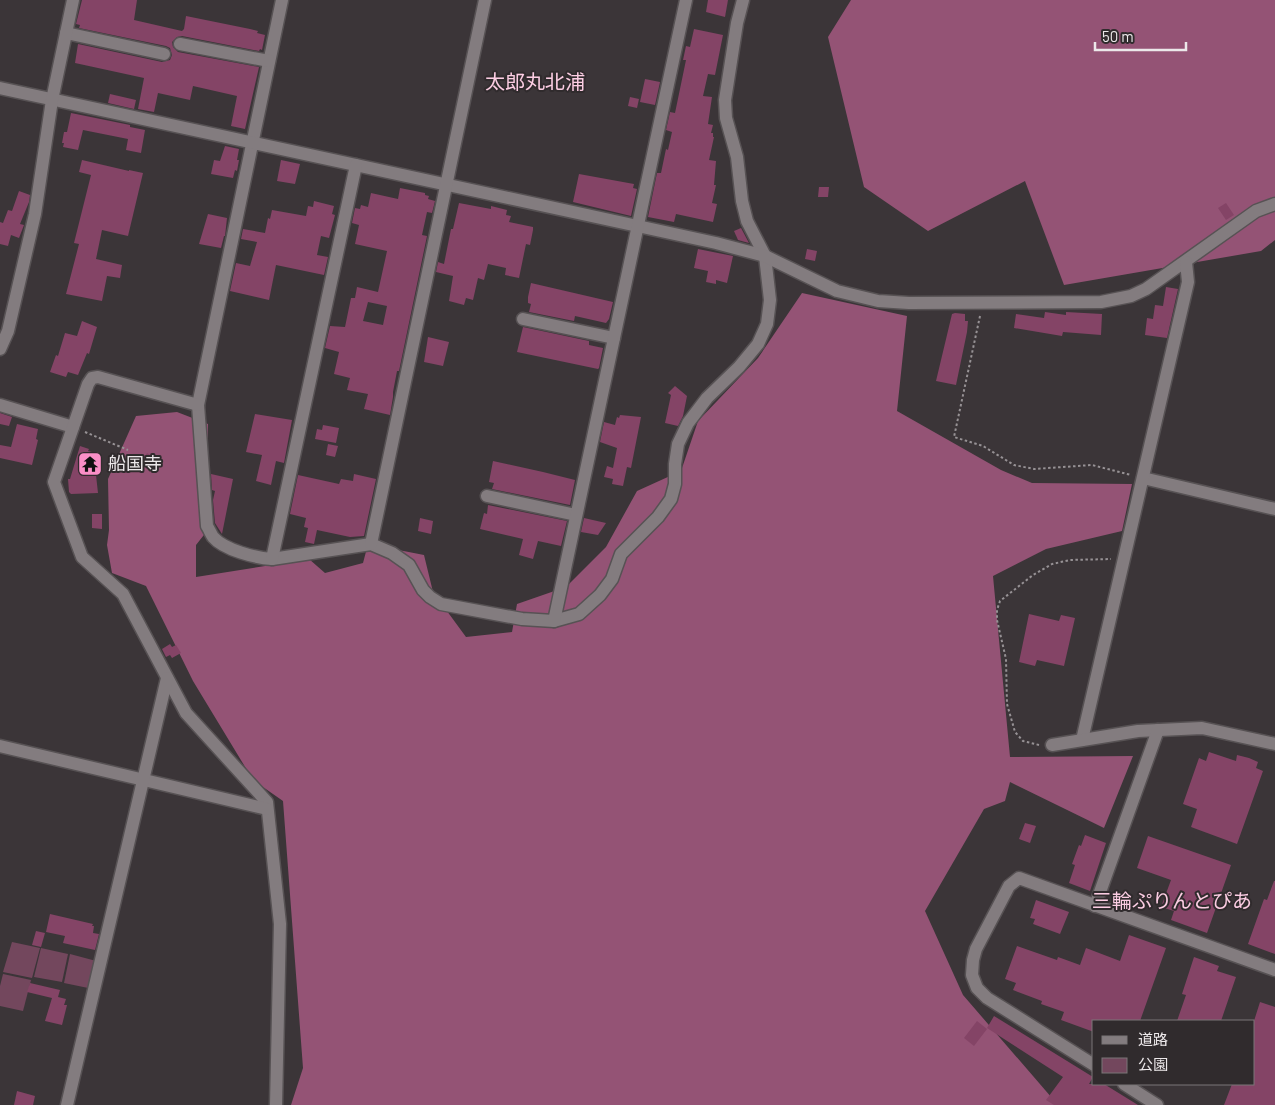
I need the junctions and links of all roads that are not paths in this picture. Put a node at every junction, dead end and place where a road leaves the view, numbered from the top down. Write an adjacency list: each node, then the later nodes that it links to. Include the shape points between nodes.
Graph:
1 (73, 0): 6 (street)
2 (282, 0): 9 (street)
3 (485, 0): 14 (street)
4 (686, 0): 16 (street)
5 (743, 0): 17 (street, via 725,100 726,118 737,157 747,221)
6 (66, 34): 8 (street); 11 (street)
7 (180, 44): 9 (street)
8 (164, 54)
9 (269, 61): 12 (street)
10 (0, 88): 11 (street)
11 (52, 100): 12 (street); 21 (street, via 35,214 8,331)
12 (251, 143): 13 (street); 23 (street)
13 (356, 165): 14 (street); 30 (street)
14 (446, 185): 16 (street); 29 (street)
15 (1275, 204): 18 (street, via 1256,211)
16 (639, 226): 17 (street); 20 (street)
17 (765, 256): 18 (street, via 836,291 878,301 909,303 1101,302 1131,296 1146,289); 31 (street, via 770,300 767,324 758,344 706,398 688,423 678,444 671,499 658,518 621,554 612,579 600,595 578,614)
18 (1186, 262): 25 (street, via 1188,282)
19 (523, 319): 20 (street)
20 (614, 338): 28 (street)
21 (0, 349)
22 (0, 405): 24 (street)
23 (198, 405): 24 (street, via 92,378); 30 (street, via 207,526 213,537 227,547)
24 (73, 427): 32 (street, via 54,482 64,510 82,557 123,594)
25 (1143, 478): 27 (street); 34 (street)
26 (487, 496): 28 (street)
27 (1275, 508)
28 (576, 515): 31 (street)
29 (371, 544): 30 (street); 31 (street, via 409,566 422,590 441,604 522,619)
30 (272, 559)
31 (554, 621)
32 (167, 678): 38 (street); 39 (street, via 186,714 267,802)
33 (1158, 730): 34 (street); 35 (street, via 1202,728); 40 (street)
34 (1082, 740): 36 (street)
35 (1275, 744)
36 (1052, 745)
37 (0, 746): 38 (street)
38 (142, 780): 39 (street); 44 (street)
39 (267, 809): 45 (street, via 280,924)
40 (1095, 906): 41 (street); 42 (street, via 1019,878 1009,886 976,948 972,975 987,998)
41 (1275, 970)
42 (1092, 1064)
43 (1126, 1085): 46 (street)
44 (71, 1104)
45 (276, 1105)
46 (1157, 1105)

